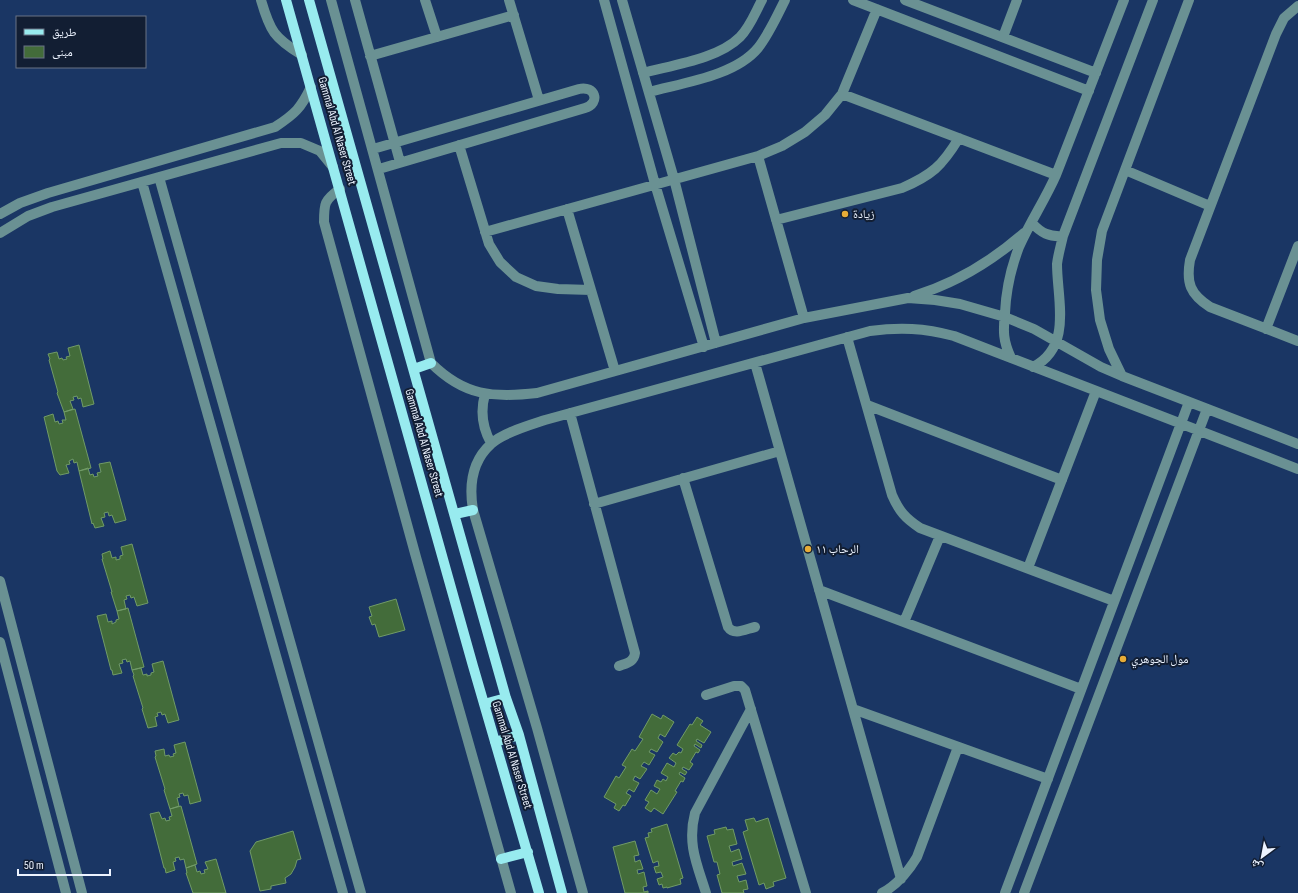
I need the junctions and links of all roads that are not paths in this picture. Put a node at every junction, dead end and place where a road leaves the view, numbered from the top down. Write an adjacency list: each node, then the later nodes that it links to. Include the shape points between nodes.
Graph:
1 (261, 0): 23 (street, via 273,31 284,44)
2 (286, 0): 23 (main road, Gammal Abd Al Naser Street)
3 (309, 0): 72 (main road, Gammal Abd Al Naser Street)
4 (331, 0): 35 (street)
5 (355, 0): 24 (street)
6 (426, 0): 21 (street)
7 (509, 0): 20 (street)
8 (604, 0): 45 (street)
9 (622, 0): 25 (street)
10 (762, 0): 25 (street, via 749,25 730,45 704,57)
11 (785, 0): 29 (street, via 768,34 757,49 743,61 728,70)
12 (853, 0): 19 (street)
13 (905, 0): 22 (street)
14 (1017, 0): 22 (street)
15 (1124, 0): 26 (street)
16 (1153, 0): 54 (street)
17 (1189, 0): 40 (street)
18 (1298, 6): 47 (street, via 1284,18 1276,34)
19 (877, 9): 28 (street); 30 (street)
20 (514, 15): 21 (street); 31 (street)
21 (437, 37): 24 (street)
22 (1003, 37): 26 (street)
23 (302, 55): 27 (main road, Gammal Abd Al Naser Street)
24 (370, 56): 33 (street)
25 (643, 73): 29 (street)
26 (1096, 73): 28 (street)
27 (311, 87): 38 (main road, Gammal Abd Al Naser Street); 49 (street, via 304,102 291,117 275,127 48,193 20,203)
28 (1089, 91): 41 (street)
29 (649, 92): 43 (street)
30 (842, 94): 32 (street); 36 (street, via 825,115 805,132 782,146)
31 (539, 100): 33 (street); 34 (street, via 584,88 590,89 595,98 590,107)
32 (959, 138): 41 (street); 50 (street, via 946,158 919,181 902,188)
33 (395, 142): 35 (street); 37 (street)
34 (459, 145): 37 (street); 52 (street)
35 (373, 149): 39 (street)
36 (758, 156): 43 (street); 50 (street)
37 (400, 162): 39 (street)
38 (334, 168): 42 (street, via 320,151 301,142 281,143); 46 (main road, Gammal Abd Al Naser Street)
39 (379, 169): 69 (street)
40 (1125, 170): 47 (street); 74 (street, via 1102,231 1097,260 1096,290 1104,334)
41 (1056, 175): 51 (street)
42 (159, 177): 44 (street); 66 (street)
43 (674, 179): 45 (street); 64 (street)
44 (142, 182): 53 (street, via 52,207 28,216); 67 (street)
45 (655, 184): 48 (street); 65 (street)
46 (340, 189): 104 (main road, Gammal Abd Al Naser Street); 114 (street, via 328,198 324,222)
47 (1210, 206): 60 (street, via 1190,260 1187,274 1190,288 1198,300 1210,307)
48 (567, 209): 52 (street); 56 (street)
49 (0, 214)
50 (776, 220): 59 (street)
51 (1029, 226): 54 (street, via 1054,237); 57 (street, via 991,260 971,272); 58 (street, via 1009,281)
52 (485, 232): 56 (street, via 500,262 516,277 536,286)
53 (0, 233)
54 (1063, 236): 62 (street, via 1057,262 1061,307)
55 (1298, 246): 60 (street)
56 (591, 290): 73 (street)
57 (908, 298): 58 (street, via 960,304); 59 (street)
58 (1004, 317): 62 (street); 68 (street, via 1004,338)
59 (804, 318): 64 (street)
60 (1266, 328): 63 (street)
61 (847, 337): 68 (street, via 891,328 912,328 954,336); 70 (street); 78 (street)
62 (1057, 341): 71 (street, via 1048,357); 74 (street, via 1101,367)
63 (1298, 341)
64 (716, 343): 65 (street)
65 (704, 347): 73 (street)
66 (208, 353): 67 (street); 111 (street)
67 (192, 358): 112 (street)
68 (1011, 358): 71 (street)
69 (432, 363): 72 (main road); 76 (street, via 442,374 456,383)
70 (755, 363): 80 (street); 85 (street)
71 (1033, 367): 75 (street)
72 (414, 369): 91 (main road, Gammal Abd Al Naser Street)
73 (615, 371): 76 (street, via 537,393)
74 (1122, 376): 77 (street)
75 (1096, 391): 81 (street); 88 (street)
76 (485, 394): 83 (street, via 482,404 483,424)
77 (1189, 402): 79 (street); 81 (street)
78 (867, 405): 88 (street); 92 (street, via 898,508 908,520 920,528)
79 (1207, 409): 82 (street); 84 (street)
80 (570, 413): 83 (street, via 526,426); 89 (street)
81 (1181, 424): 82 (street); 96 (street)
82 (1199, 431): 86 (street); 128 (street)
83 (491, 443): 90 (street, via 475,467 471,481)
84 (1298, 444)
85 (780, 451): 87 (street); 95 (street)
86 (1298, 469)
87 (683, 478): 89 (street); 98 (street, via 728,626 736,632)
88 (1062, 480): 93 (street)
89 (594, 504): 100 (street, via 635,653 631,662)
90 (472, 510): 91 (main road); 123 (street)
91 (455, 514): 103 (main road, Gammal Abd Al Naser Street)
92 (940, 536): 93 (street); 97 (street)
93 (1028, 568): 96 (street)
94 (0, 581): 117 (street)
95 (819, 590): 97 (street); 106 (street)
96 (1114, 601): 101 (street)
97 (904, 622): 101 (street)
98 (756, 627)
99 (0, 642): 116 (street)
100 (619, 666)
101 (1081, 689): 110 (street)
102 (706, 695): 105 (street, via 741,686 745,690)
103 (506, 698): 104 (main road); 107 (main road, Gammal Abd Al Naser Street)
104 (484, 704): 108 (main road, Gammal Abd Al Naser Street)
105 (751, 709): 124 (street, via 700,801 693,820 691,840); 125 (street)
106 (852, 709): 109 (street); 115 (street)
107 (518, 735): 108 (main road); 122 (main road, Gammal Abd Al Naser Street)
108 (495, 742): 113 (main road, Gammal Abd Al Naser Street)
109 (958, 747): 110 (street); 115 (street, via 920,851)
110 (1048, 779): 127 (street)
111 (346, 840): 112 (street); 119 (street)
112 (330, 845): 118 (street)
113 (528, 852): 114 (main road); 121 (main road, Gammal Abd Al Naser Street)
114 (501, 859): 120 (street)
115 (901, 880): 126 (street)
116 (66, 893)
117 (82, 893)
118 (343, 893)
119 (361, 893)
120 (511, 893)
121 (539, 893)
122 (562, 893)
123 (583, 893)
124 (706, 893)
125 (806, 893)
126 (882, 893)
127 (1005, 893)
128 (1024, 893)

